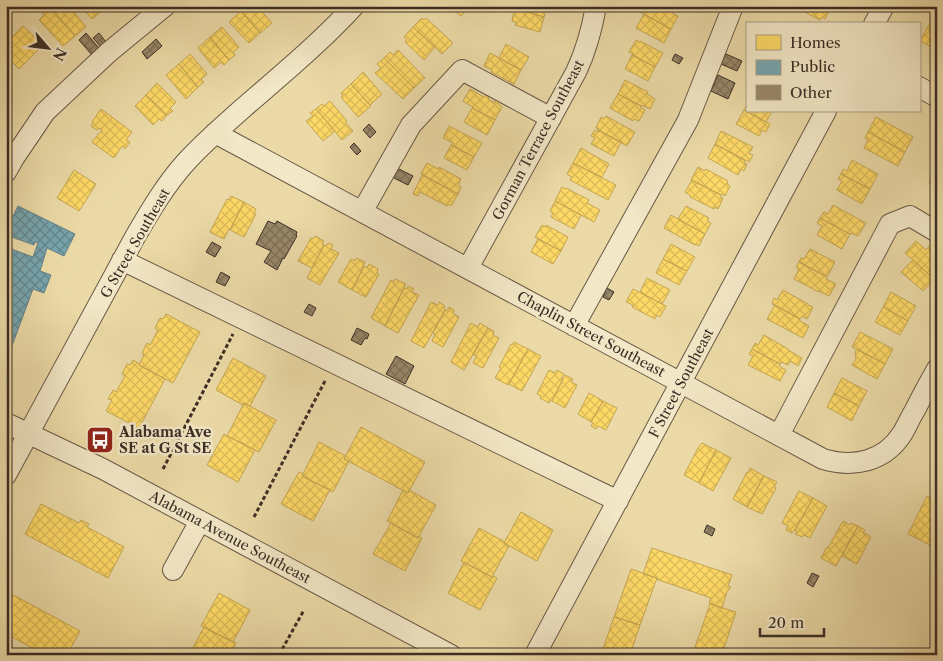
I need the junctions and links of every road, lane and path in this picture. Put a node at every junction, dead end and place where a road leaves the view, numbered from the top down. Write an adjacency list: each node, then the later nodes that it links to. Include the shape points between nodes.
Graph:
1 (165, 6): 12 (street, via 109,52 45,112)
2 (354, 6): 11 (street, G Street Southeast)
3 (596, 6): 10 (street, Gorman Terrace Southeast, via 584,55)
4 (733, 6): 18 (street, via 688,120)
5 (884, 6): 6 (street)
6 (875, 22)
7 (920, 88): 8 (street)
8 (937, 97)
9 (825, 112): 21 (street, F Street Southeast)
10 (551, 118): 13 (street, via 462,70 411,125); 16 (street, Gorman Terrace Southeast)
11 (215, 133): 13 (street, Chaplin Street Southeast); 15 (street, G Street Southeast, via 171,181)
12 (6, 172)
13 (362, 212): 16 (street, Chaplin Street Southeast)
14 (937, 232): 24 (street, via 910,216 890,224)
15 (122, 260): 17 (street); 23 (street, G Street Southeast)
16 (468, 268): 18 (street, Chaplin Street Southeast)
17 (241, 318): 19 (street); 25 (path)
18 (574, 326): 21 (street, Chaplin Street Southeast)
19 (334, 363): 27 (street); 28 (path)
20 (937, 369): 24 (street, Chaplin Street Southeast, via 902,434 883,453 867,461 832,462)
21 (680, 382): 24 (street, Chaplin Street Southeast); 27 (street, F Street Southeast)
22 (6, 423): 23 (street, Alabama Avenue Southeast)
23 (28, 433): 26 (street, G Street Southeast); 29 (street, Alabama Avenue Southeast)
24 (779, 435)
25 (163, 469)
26 (6, 475)
27 (618, 501): 34 (street, F Street Southeast)
28 (254, 517)
29 (200, 521): 30 (street); 33 (street, Alabama Avenue Southeast)
30 (173, 570)
31 (304, 610): 32 (path)
32 (279, 655)
33 (451, 655)
34 (535, 655)

